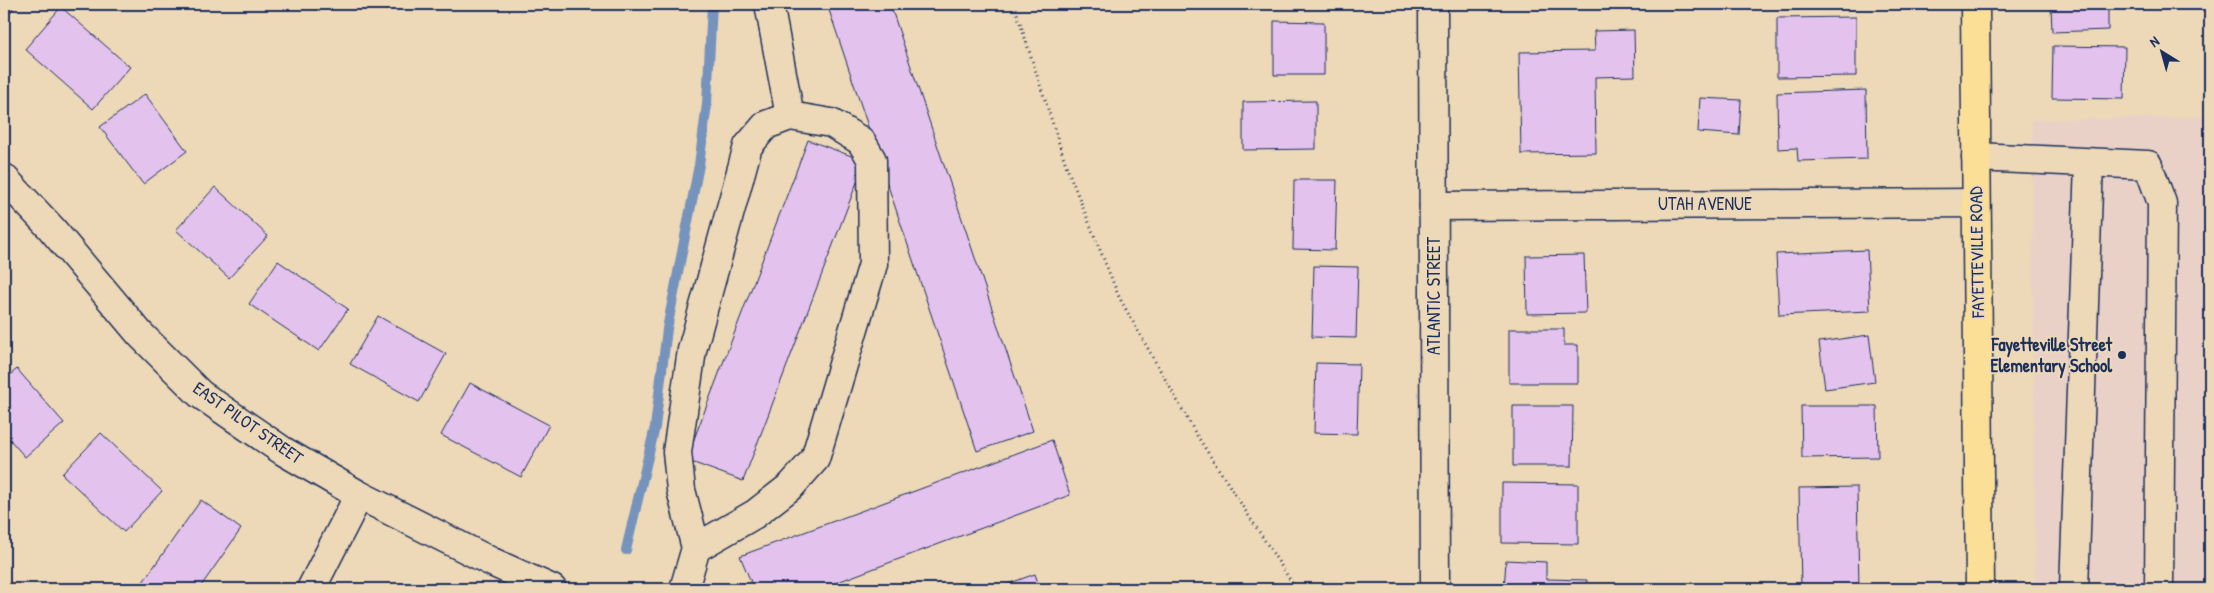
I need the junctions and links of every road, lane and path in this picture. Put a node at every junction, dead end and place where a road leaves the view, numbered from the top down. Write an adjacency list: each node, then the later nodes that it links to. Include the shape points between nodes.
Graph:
1 (769, 4): 5 (street)
2 (1014, 4): 16 (path, via 1067,168 1119,297 1196,434)
3 (1434, 4): 10 (street, ATLANTIC STREET)
4 (1975, 4): 6 (main road, FAYETTEVILLE ROAD)
5 (790, 116): 12 (street, via 766,125 748,146 692,350 677,452 681,490); 12 (street, via 831,123 861,141 872,160 873,264 815,459 791,486 755,514)
6 (1976, 157): 7 (street); 9 (main road, FAYETTEVILLE ROAD)
7 (2089, 162): 19 (street); 20 (street, via 2148,165 2162,203)
8 (4, 178): 11 (street, EAST PILOT STREET, via 51,228 140,334 200,394 283,451)
9 (1976, 203): 10 (street, UTAH AVENUE); 18 (main road, FAYETTEVILLE ROAD)
10 (1434, 206): 17 (street, ATLANTIC STREET)
11 (359, 495): 13 (street); 14 (street, EAST PILOT STREET)
12 (696, 548): 15 (street)
13 (311, 589)
14 (552, 589)
15 (684, 589)
16 (1296, 589)
17 (1435, 589)
18 (1980, 589)
19 (2074, 589)
20 (2160, 589)

